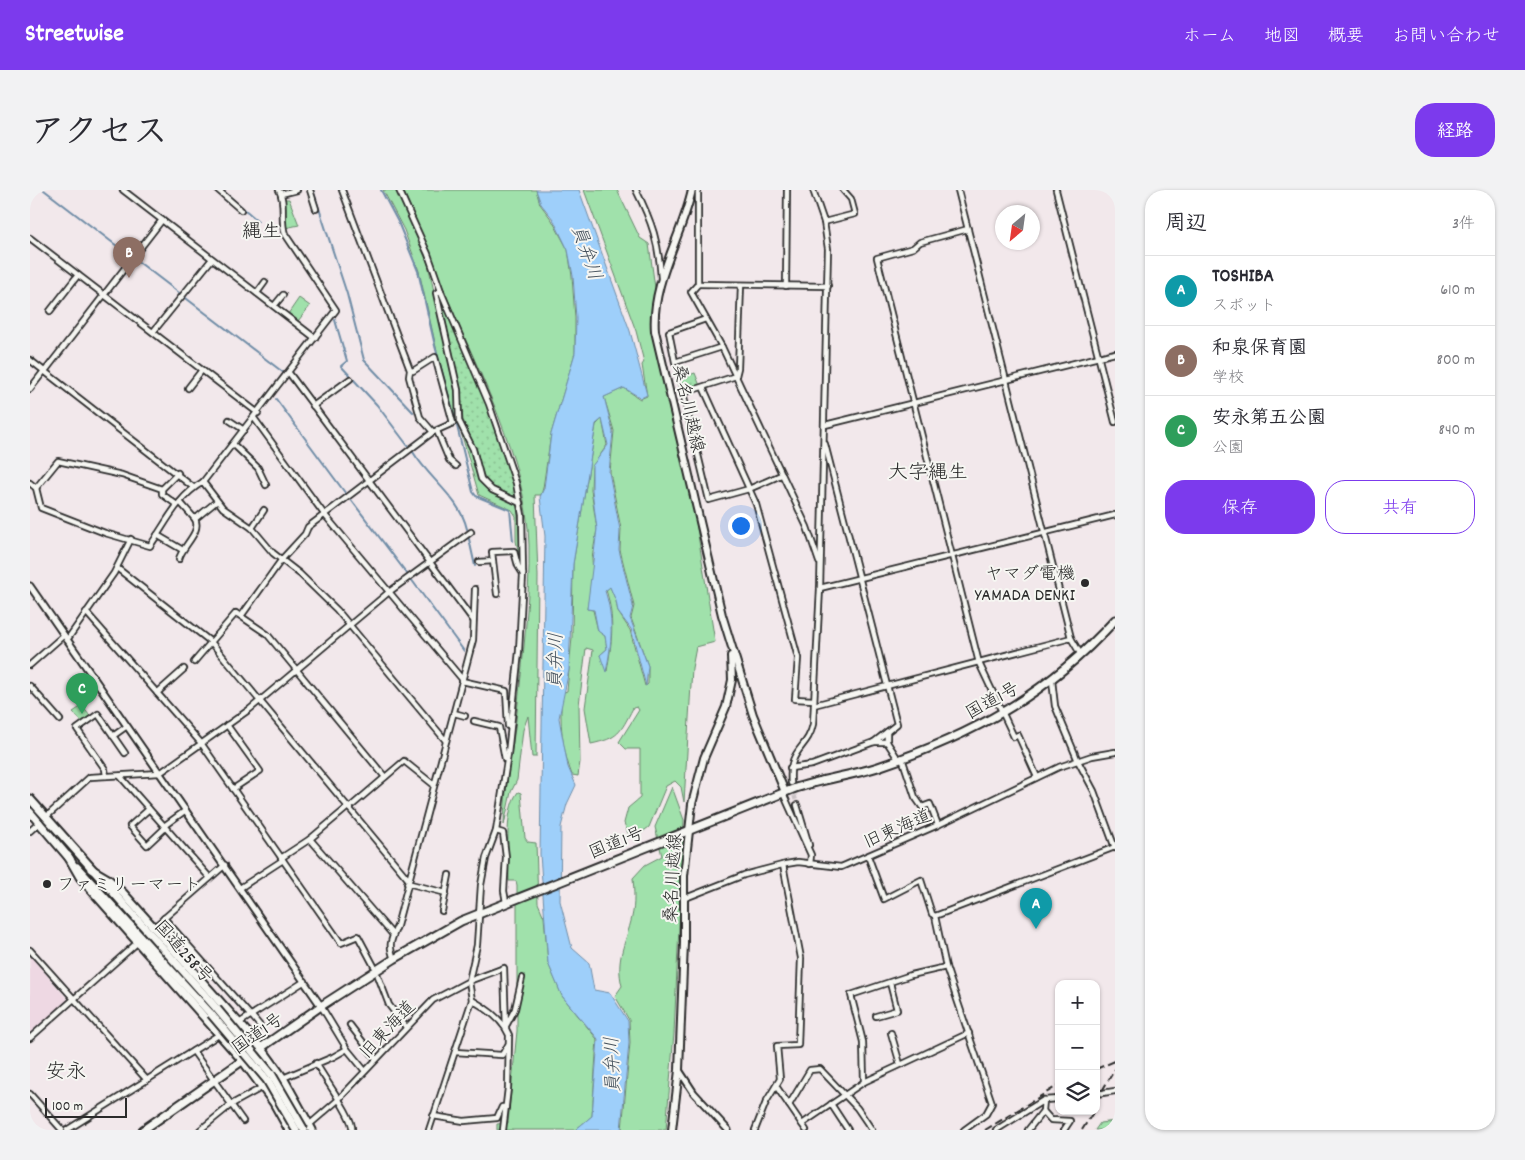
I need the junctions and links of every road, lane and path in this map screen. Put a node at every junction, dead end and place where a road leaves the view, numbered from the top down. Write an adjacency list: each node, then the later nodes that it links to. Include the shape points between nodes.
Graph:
1 (218, 190): 17 (street)
2 (297, 190): 15 (street)
3 (310, 190): 16 (street)
4 (342, 190): 44 (street)
5 (399, 190): 30 (street)
6 (636, 190): 25 (street, via 654,230)
7 (692, 190): 25 (main road, 桑名川越線)
8 (698, 190): 26 (street)
9 (787, 190): 28 (street)
10 (813, 190): 19 (street)
11 (843, 190): 19 (street, via 851,200 855,214)
12 (958, 190): 20 (street)
13 (1056, 190): 41 (street)
14 (125, 191): 18 (street)
15 (280, 192): 38 (street, via 285,234 335,306 333,315)
16 (316, 209)
17 (241, 210)
18 (162, 220): 22 (street); 32 (street)
19 (824, 222): 29 (street, via 828,244)
20 (968, 229): 49 (street); 53 (street, via 877,258)
21 (30, 238): 23 (street)
22 (212, 259): 31 (street); 37 (street)
23 (78, 275): 32 (street); 35 (street)
24 (265, 282): 31 (street)
25 (661, 282): 111 (main road, 桑名川越線, via 654,316 655,331)
26 (698, 284): 27 (street); 36 (street, via 691,292)
27 (741, 285): 28 (street); 47 (street)
28 (786, 286): 29 (street)
29 (828, 286): 61 (street)
30 (441, 291): 58 (street, via 436,293 458,390); 79 (street, via 489,404)
31 (257, 293): 34 (street)
32 (104, 295): 37 (street); 45 (street)
33 (283, 296): 34 (street)
34 (274, 306): 38 (street)
35 (50, 312)
36 (706, 319): 39 (street); 39 (street, via 668,332 675,362)
37 (152, 332): 43 (street)
38 (315, 338): 46 (street)
39 (722, 347): 47 (street)
40 (1115, 353): 41 (street)
41 (1099, 357): 49 (street); 59 (street)
42 (30, 360): 45 (street)
43 (202, 370): 51 (street); 55 (street)
44 (410, 370): 60 (street, via 435,357); 63 (street, via 420,417)
45 (45, 371): 52 (street); 67 (street)
46 (289, 373): 54 (street); 55 (street)
47 (736, 376): 50 (street); 68 (street)
48 (350, 379): 54 (street)
49 (1006, 380): 53 (street); 86 (street)
50 (703, 387): 76 (street); 76 (street, via 683,393 709,500)
51 (188, 388)
52 (30, 389)
53 (914, 404): 61 (street); 90 (street)
54 (313, 406): 69 (street)
55 (258, 413): 56 (street)
56 (254, 418): 62 (street); 81 (street)
57 (229, 420): 62 (street)
58 (459, 421): 60 (street); 79 (street, via 473,449 481,479 487,486)
59 (1115, 422)
60 (453, 423): 63 (street)
61 (824, 425): 64 (street)
62 (244, 430): 65 (street)
63 (435, 432): 66 (street); 69 (street)
64 (824, 440): 97 (street); 99 (street)
65 (233, 444): 70 (street); 72 (street, via 258,468)
66 (456, 466)
67 (178, 473): 73 (street); 75 (street)
68 (781, 475): 76 (street); 97 (street, via 807,527)
69 (368, 479): 81 (street); 94 (street)
70 (203, 482): 73 (street); 77 (street)
71 (30, 483): 74 (street)
72 (266, 485)
73 (193, 487): 78 (street)
74 (36, 488): 75 (street, via 58,461 122,475); 88 (street, via 41,508 105,533)
75 (162, 489): 78 (street, via 162,494)
76 (749, 489): 127 (street, via 756,504 798,658 795,699)
77 (217, 501): 83 (street); 84 (street, via 229,514)
78 (178, 503): 83 (street); 87 (street)
79 (520, 503): 98 (street)
80 (264, 510): 84 (street)
81 (324, 514): 92 (street, via 308,527 306,534); 103 (street)
82 (1115, 515): 86 (street)
83 (196, 519): 89 (street, via 195,533)
84 (252, 528): 92 (street)
85 (471, 532): 94 (street)
86 (1044, 532): 90 (street); 112 (street)
87 (157, 536): 88 (street, via 150,546); 89 (street)
88 (131, 539): 96 (street)
89 (181, 549): 91 (street)
90 (952, 556): 99 (street); 118 (street)
91 (179, 558)
92 (282, 559): 106 (street); 109 (street)
93 (493, 561): 95 (street); 98 (street, via 492,552 514,551); 104 (street)
94 (430, 562): 103 (street); 107 (street)
95 (479, 562)
96 (117, 568): 105 (street); 114 (street)
97 (820, 570): 102 (street)
98 (523, 574): 138 (street)
99 (860, 580): 102 (street); 124 (street)
100 (30, 586): 110 (street)
101 (475, 588): 107 (street)
102 (820, 588): 127 (street)
103 (389, 592): 109 (street); 121 (street)
104 (497, 594)
105 (86, 612): 113 (street); 125 (street)
106 (242, 615): 114 (street, via 236,613); 120 (street, via 267,634)
107 (474, 620): 121 (street, via 473,640)
108 (1115, 620): 115 (highway, 国道1号)
109 (350, 625): 120 (street); 137 (street)
110 (64, 634): 113 (street); 117 (street)
111 (728, 635): 156 (main road, 桑名川越線, via 753,716); 167 (main road, 桑名川越線, via 732,680 720,723 695,787)
112 (1071, 638): 115 (street); 118 (street)
113 (67, 640): 134 (street)
114 (211, 642): 116 (street); 126 (street)
115 (1081, 655): 122 (highway, 国道1号)
116 (194, 662)
117 (31, 663)
118 (979, 663): 124 (street); 129 (street)
119 (184, 670): 125 (street)
120 (296, 670): 126 (street); 151 (street)
121 (462, 680): 128 (street); 138 (street, via 506,692)
122 (1052, 680): 129 (highway, 国道1号); 145 (street, via 1055,706)
123 (30, 686): 131 (street)
124 (887, 687): 127 (street); 135 (street, via 897,724)
125 (157, 693): 141 (street)
126 (260, 700): 133 (street); 159 (street)
127 (814, 702): 147 (street, via 811,734 792,758)
128 (454, 713): 130 (street); 137 (street)
129 (1004, 713): 144 (highway, 国道1号); 152 (street)
130 (464, 716)
131 (60, 720)
132 (474, 721): 146 (street, via 500,727)
133 (227, 725): 141 (street); 155 (street, via 260,771)
134 (127, 726): 136 (street); 148 (street)
135 (886, 732): 139 (street); 140 (street)
136 (113, 736): 142 (street); 149 (street, via 98,714 77,729 105,769)
137 (446, 740): 154 (street)
138 (509, 742): 146 (street)
139 (874, 742): 140 (street); 147 (street, via 812,765)
140 (887, 742): 144 (street)
141 (201, 743): 148 (street); 155 (street)
142 (124, 752)
143 (1115, 752): 145 (street, 旧東海道)
144 (900, 758): 156 (highway, 国道1号); 165 (street, via 915,797 922,807 930,804)
145 (1078, 761): 152 (street, 旧東海道); 171 (street, via 1094,790)
146 (506, 763): 169 (street)
147 (790, 768): 153 (street)
148 (160, 773): 150 (street); 161 (street)
149 (106, 776): 150 (street); 163 (street, via 90,777)
150 (120, 776): 160 (street)
151 (385, 777): 154 (street, via 404,761); 159 (street)
152 (1037, 777): 165 (street, 旧東海道)
153 (791, 783)
154 (434, 785): 182 (street)
155 (233, 789): 175 (street)
156 (784, 792): 167 (highway, 国道1号); 172 (street)
157 (30, 799): 163 (highway, 国道258号)
158 (797, 806): 172 (street)
159 (349, 807): 170 (street); 182 (street)
160 (149, 809): 166 (street); 166 (street, via 130,826 147,845)
161 (186, 810): 166 (street); 178 (street)
162 (30, 812): 164 (highway, 国道258号)
163 (46, 817): 179 (highway, 国道258号)
164 (40, 822): 168 (street); 173 (highway, 国道258号)
165 (938, 825): 174 (street, 旧東海道)
166 (164, 827): 181 (street)
167 (689, 829): 185 (main road, 桑名川越線); 186 (highway, 国道1号)
168 (30, 831)
169 (496, 831): 186 (street, via 503,833 506,857 504,891); 188 (street, via 486,858)
170 (310, 839): 175 (street); 192 (street)
171 (1115, 848): 189 (street)
172 (810, 854): 177 (street)
173 (68, 856): 193 (highway, via 80,877); 206 (highway, 国道258号)
174 (868, 856): 177 (street, 旧東海道, via 841,867); 189 (street, via 884,900 922,880)
175 (282, 859): 183 (street); 196 (street, via 341,943 358,936)
176 (783, 864): 177 (street, 旧東海道); 185 (street, 旧東海道, via 744,875); 233 (street, via 801,958 798,1045 777,1046 780,1079)
177 (810, 864)
178 (225, 865): 181 (street); 183 (street)
179 (91, 869): 191 (highway, via 108,879); 206 (highway, 国道258号)
180 (449, 875): 184 (street)
181 (210, 878): 190 (street)
182 (408, 881): 184 (street); 192 (street)
183 (240, 888): 201 (street)
184 (446, 893): 187 (street)
185 (683, 899): 227 (main road, 桑名川越線)
186 (509, 901): 188 (highway, 国道1号)
187 (442, 911)
188 (478, 913): 195 (highway, 国道1号); 200 (street, via 477,945)
189 (935, 916): 197 (street)
190 (164, 918): 191 (street); 207 (street)
191 (153, 928): 209 (highway)
192 (393, 935): 195 (street, via 389,947)
193 (138, 942): 203 (street); 216 (highway)
194 (30, 950): 203 (street)
195 (394, 960): 205 (highway, 国道1号)
196 (374, 966)
197 (946, 967): 202 (street); 215 (street)
198 (378, 976): 212 (street, via 389,1005)
199 (522, 978): 213 (street, via 515,1009)
200 (469, 981): 204 (street); 212 (street, 旧東海道, via 434,1000); 213 (street, 旧東海道, via 504,968)
201 (305, 982): 205 (street); 207 (street)
202 (890, 983): 208 (street, via 897,1010); 232 (street, via 851,995 863,1042)
203 (74, 999): 217 (street); 230 (street)
204 (472, 1000): 213 (street); 222 (street)
205 (321, 1006): 219 (highway, 国道1号); 220 (street)
206 (214, 1012): 251 (highway, 国道258号, bridge, via 272,1075); 256 (highway, 国道258号, bridge, via 267,1080)
207 (251, 1015): 209 (street); 211 (street)
208 (876, 1016)
209 (238, 1023): 219 (highway)
210 (350, 1025): 223 (street)
211 (261, 1027)
212 (406, 1027): 223 (street, 旧東海道)
213 (506, 1028): 218 (street)
214 (891, 1033): 226 (street)
215 (969, 1033): 226 (street); 266 (street, via 992,1103 986,1114)
216 (220, 1034): 221 (street); 224 (highway)
217 (30, 1038)
218 (508, 1044): 222 (street, via 502,1055); 245 (street)
219 (262, 1049): 224 (highway, 国道1号); 229 (highway)
220 (347, 1049): 225 (street); 228 (street)
221 (193, 1051): 230 (street); 231 (street)
222 (455, 1052): 247 (street)
223 (376, 1059): 228 (street, 旧東海道)
224 (243, 1061): 231 (highway, 国道1号); 234 (highway)
225 (316, 1063): 229 (street); 240 (street)
226 (900, 1064): 232 (street)
227 (679, 1070): 260 (main road, 桑名川越線); 261 (street, via 694,1093)
228 (365, 1071): 240 (street, 旧東海道)
229 (283, 1078): 251 (highway)
230 (147, 1080): 250 (street)
231 (215, 1080): 242 (street); 253 (highway, 国道1号)
232 (864, 1082): 236 (street)
233 (776, 1086): 244 (street); 262 (street)
234 (263, 1087): 242 (street); 255 (highway)
235 (1115, 1091): 237 (street)
236 (845, 1093): 243 (street); 244 (street, via 815,1068 806,1074); 265 (street)
237 (1100, 1093)
238 (30, 1094): 252 (street)
239 (1055, 1099): 241 (street)
240 (338, 1100): 251 (street, 旧東海道); 257 (street, via 350,1115)
241 (1044, 1100): 246 (street); 267 (street)
242 (232, 1104): 248 (street); 254 (street)
243 (830, 1104): 249 (street); 264 (street)
244 (789, 1105): 249 (street)
245 (506, 1107): 247 (street, via 502,1107 497,1118 464,1121); 259 (street)
246 (1043, 1111): 268 (street); 269 (street, via 1051,1120 1070,1121)
247 (432, 1116): 258 (street)
248 (243, 1121)
249 (802, 1124): 263 (street)
250 (70, 1129)
251 (308, 1129)
252 (62, 1130)
253 (143, 1130)
254 (200, 1130)
255 (289, 1130)
256 (296, 1130)
257 (352, 1130)
258 (429, 1130)
259 (503, 1130)
260 (672, 1130)
261 (728, 1130)
262 (755, 1130)
263 (806, 1130)
264 (848, 1130)
265 (872, 1130)
266 (964, 1130)
267 (996, 1130)
268 (1028, 1130)
269 (1064, 1130)

